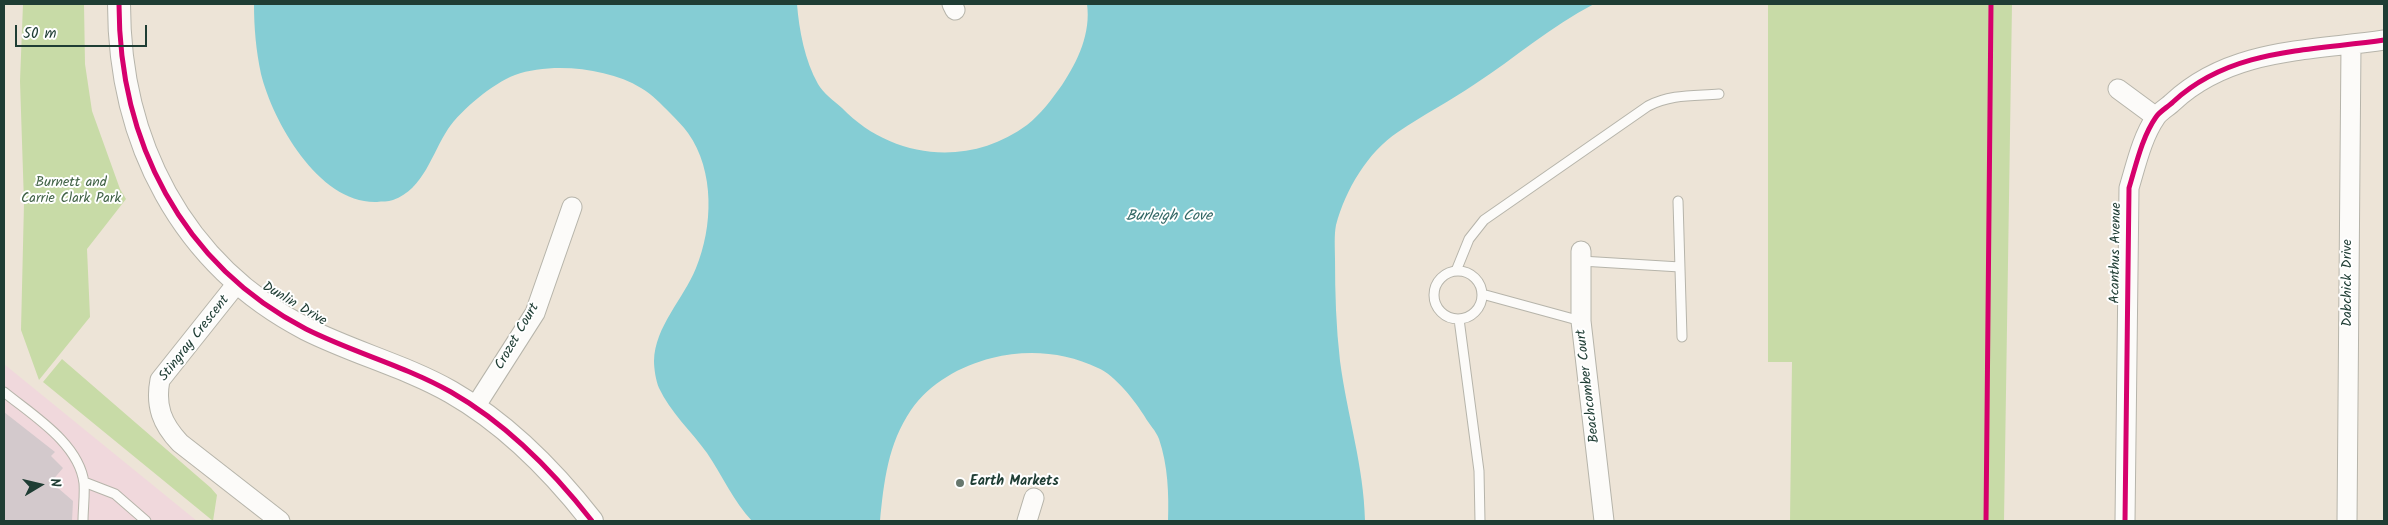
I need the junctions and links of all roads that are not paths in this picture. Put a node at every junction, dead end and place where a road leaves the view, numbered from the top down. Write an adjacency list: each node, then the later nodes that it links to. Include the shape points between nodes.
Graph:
1 (119, 4): 12 (street, Dunlin Drive, via 125,85 142,146 187,228)
2 (2384, 40): 3 (street, Acanthus Avenue)
3 (2351, 45): 6 (street, Acanthus Avenue, via 2262,57 2225,67 2202,78); 29 (street, Dabchick Drive)
4 (2118, 89): 6 (street)
5 (1719, 94): 11 (lane, via 1677,95 1648,106 1484,220 1468,239)
6 (2156, 117): 28 (street, Acanthus Avenue, via 2129,188)
7 (1678, 202): 10 (lane)
8 (572, 207): 18 (street, Crozet Court, via 535,313)
9 (1581, 256): 10 (lane); 15 (street, Beachcomber Court)
10 (1680, 267): 16 (lane)
11 (1456, 272): 13 (lane, via 1471,275); 14 (lane, via 1442,278 1434,292 1443,314)
12 (238, 282): 18 (street, Dunlin Drive, via 306,329 402,367); 23 (street, Stingray Crescent, via 160,380 157,398 161,417 169,432)
13 (1482, 294): 14 (lane, via 1481,302 1472,314); 15 (lane)
14 (1458, 319): 26 (lane, via 1479,471)
15 (1581, 321): 27 (street, Beachcomber Court)
16 (1682, 337)
17 (4, 392): 19 (lane, via 65,445 77,462)
18 (475, 407): 24 (street, Dunlin Drive, via 534,455)
19 (84, 482): 21 (lane); 22 (lane, via 115,494)
20 (1034, 498): 25 (street)
21 (83, 521)
22 (146, 521)
23 (280, 521)
24 (592, 521)
25 (1027, 521)
26 (1480, 521)
27 (1604, 521)
28 (2125, 521)
29 (2348, 521)

